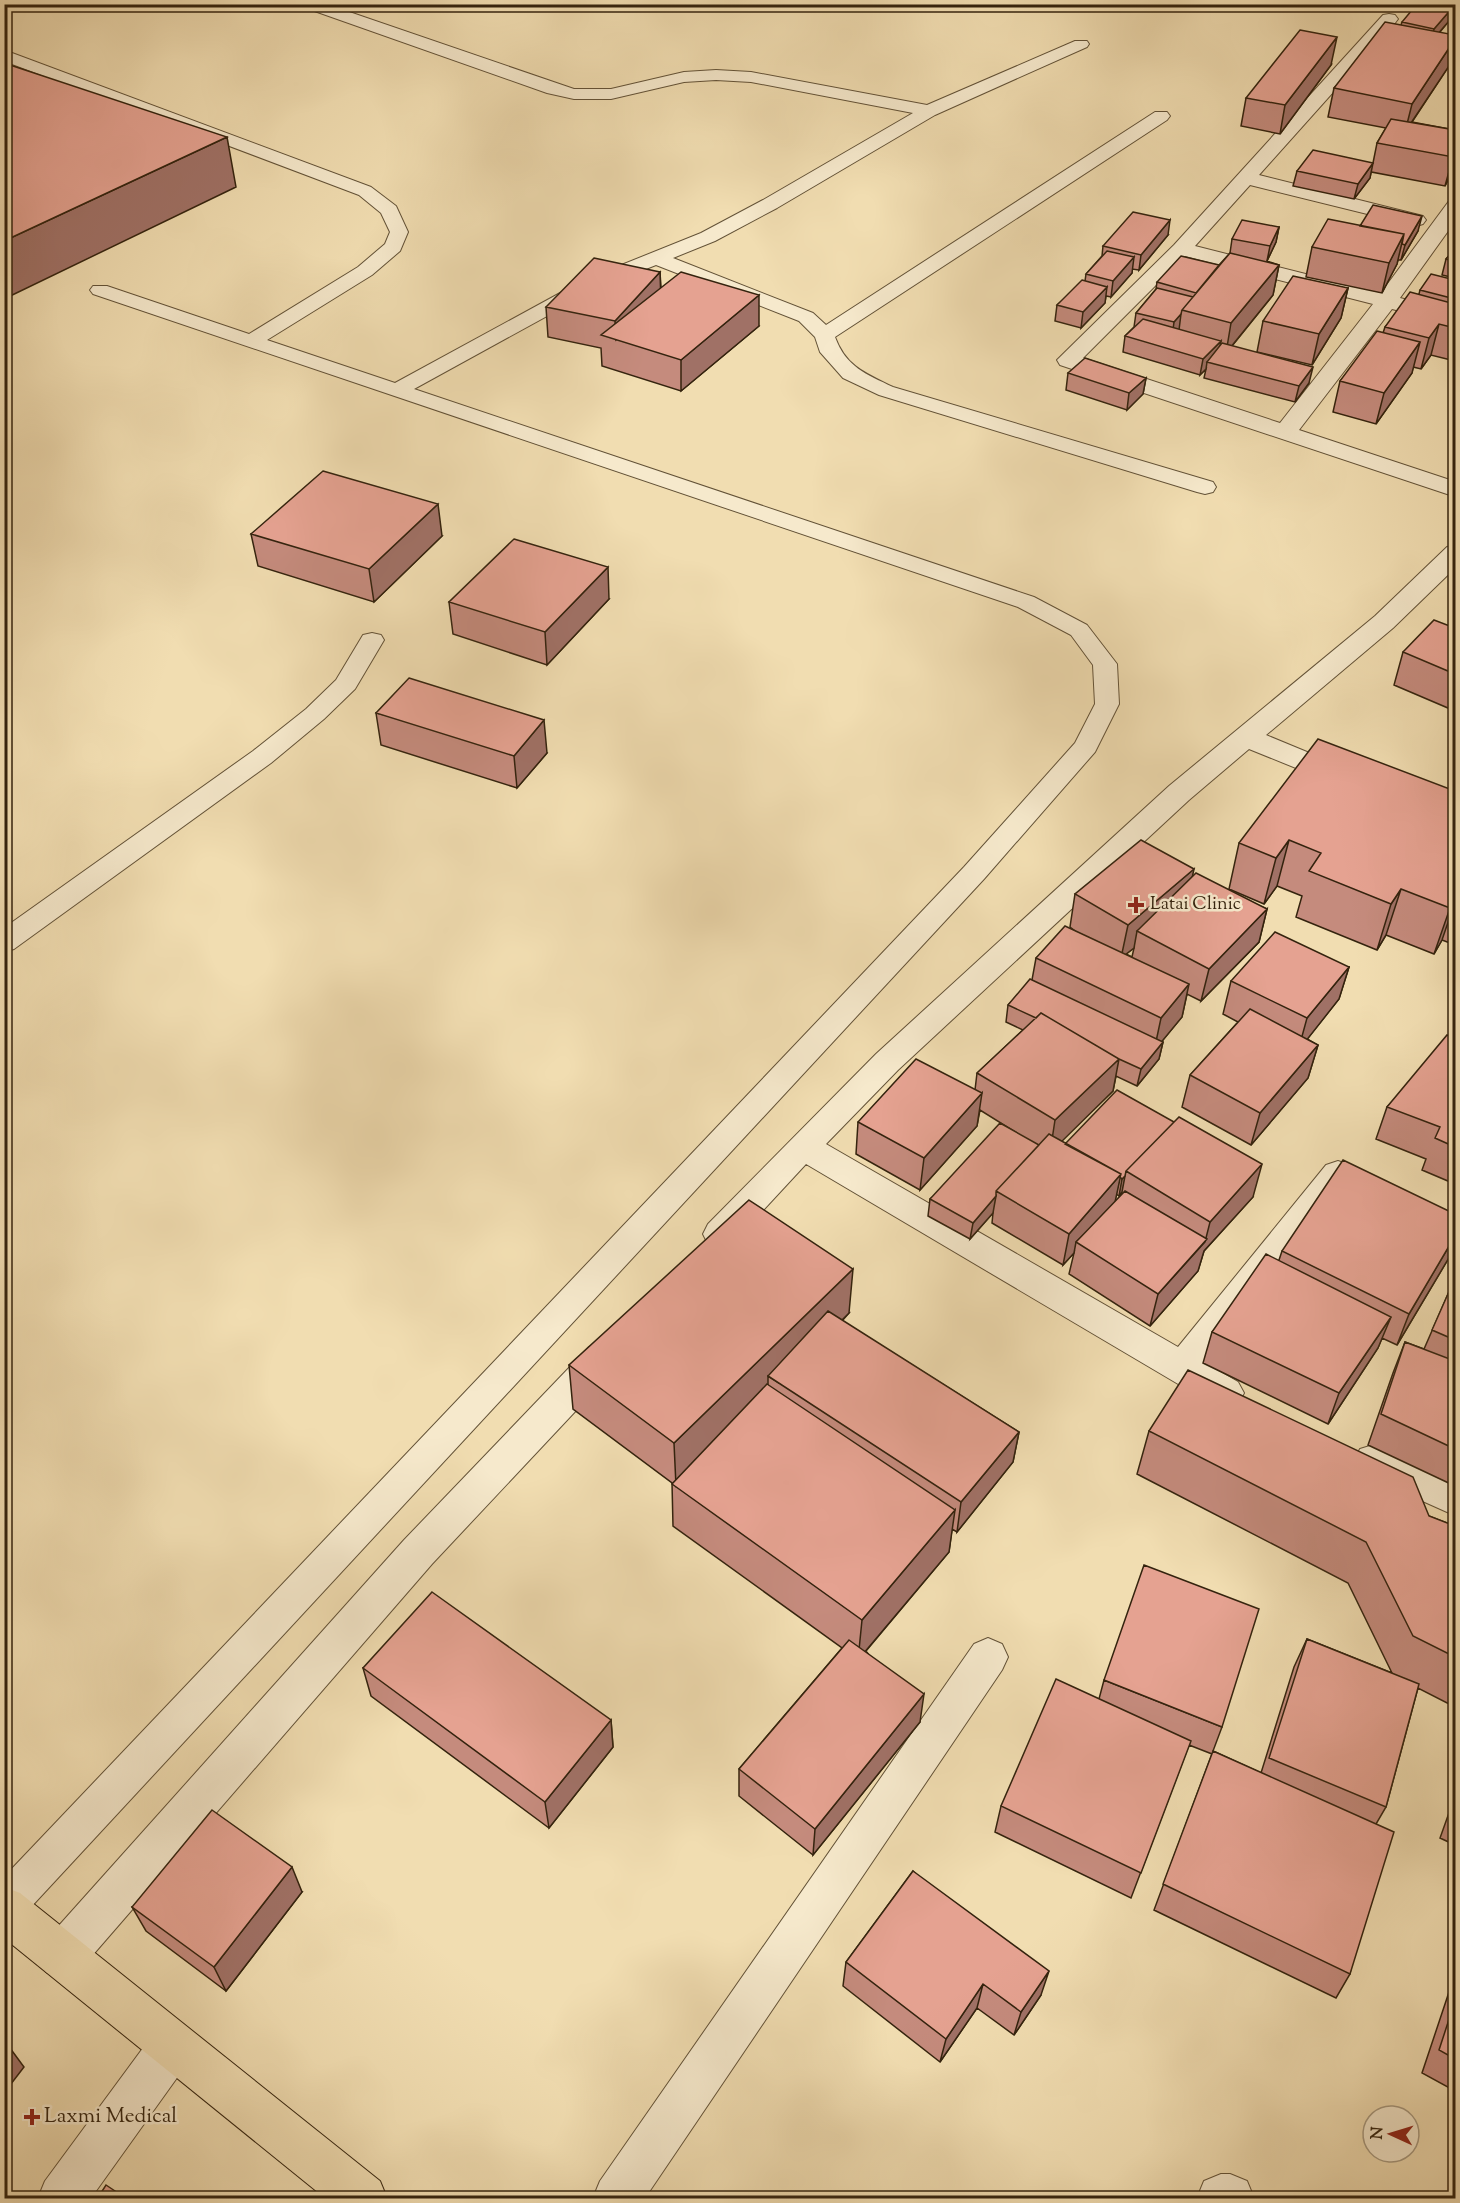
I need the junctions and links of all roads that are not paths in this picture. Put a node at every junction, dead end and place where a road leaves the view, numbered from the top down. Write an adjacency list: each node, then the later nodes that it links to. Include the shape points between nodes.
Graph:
1 (312, 5): 7 (lane, via 574,94 610,94 684,77 716,75 761,79)
2 (1389, 19): 3 (street)
3 (1372, 39): 5 (street); 9 (street)
4 (1081, 44): 7 (lane)
5 (1392, 44)
6 (4, 55): 18 (lane, via 365,191 389,210 399,232 393,247 365,271)
7 (929, 111): 13 (lane, via 770,204 708,237)
8 (1161, 116): 17 (lane)
9 (1246, 178): 11 (street); 12 (street)
10 (1455, 205): 11 (street)
11 (1447, 227): 15 (street)
12 (1181, 249): 15 (street); 20 (street, via 1068,360)
13 (656, 258): 17 (lane, via 806,317); 19 (lane, via 591,284)
14 (100, 290): 18 (lane)
15 (1387, 301): 16 (street); 20 (street)
16 (1455, 319)
17 (824, 335): 21 (lane, via 830,352 850,374 886,391)
18 (251, 341): 19 (lane)
19 (397, 390): 37 (lane, via 1026,602 1079,630 1105,664 1107,704 1086,746 974,873)
20 (1284, 432): 22 (street)
21 (1205, 487)
22 (1455, 490)
23 (1455, 552): 25 (street, via 1384,622)
24 (372, 640): 27 (lane, via 346,684 315,714 262,757)
25 (1246, 737): 26 (street); 28 (street, via 1179,793 896,1054)
26 (1367, 788)
27 (4, 942)
28 (803, 1146): 30 (street); 32 (street)
29 (1370, 1186): 32 (street, via 1338,1174)
30 (696, 1258)
31 (623, 1336): 38 (street, via 418,1552)
32 (1182, 1369): 33 (street)
33 (1257, 1408)
34 (1340, 1446): 35 (street)
35 (1455, 1498)
36 (988, 1657): 42 (street)
37 (4, 1908): 38 (main road)
38 (62, 1956): 39 (main road)
39 (173, 2045): 40 (street); 41 (main road)
40 (62, 2199)
41 (363, 2199)
42 (617, 2199)
43 (1221, 2199): 44 (street)
44 (1230, 2199)

